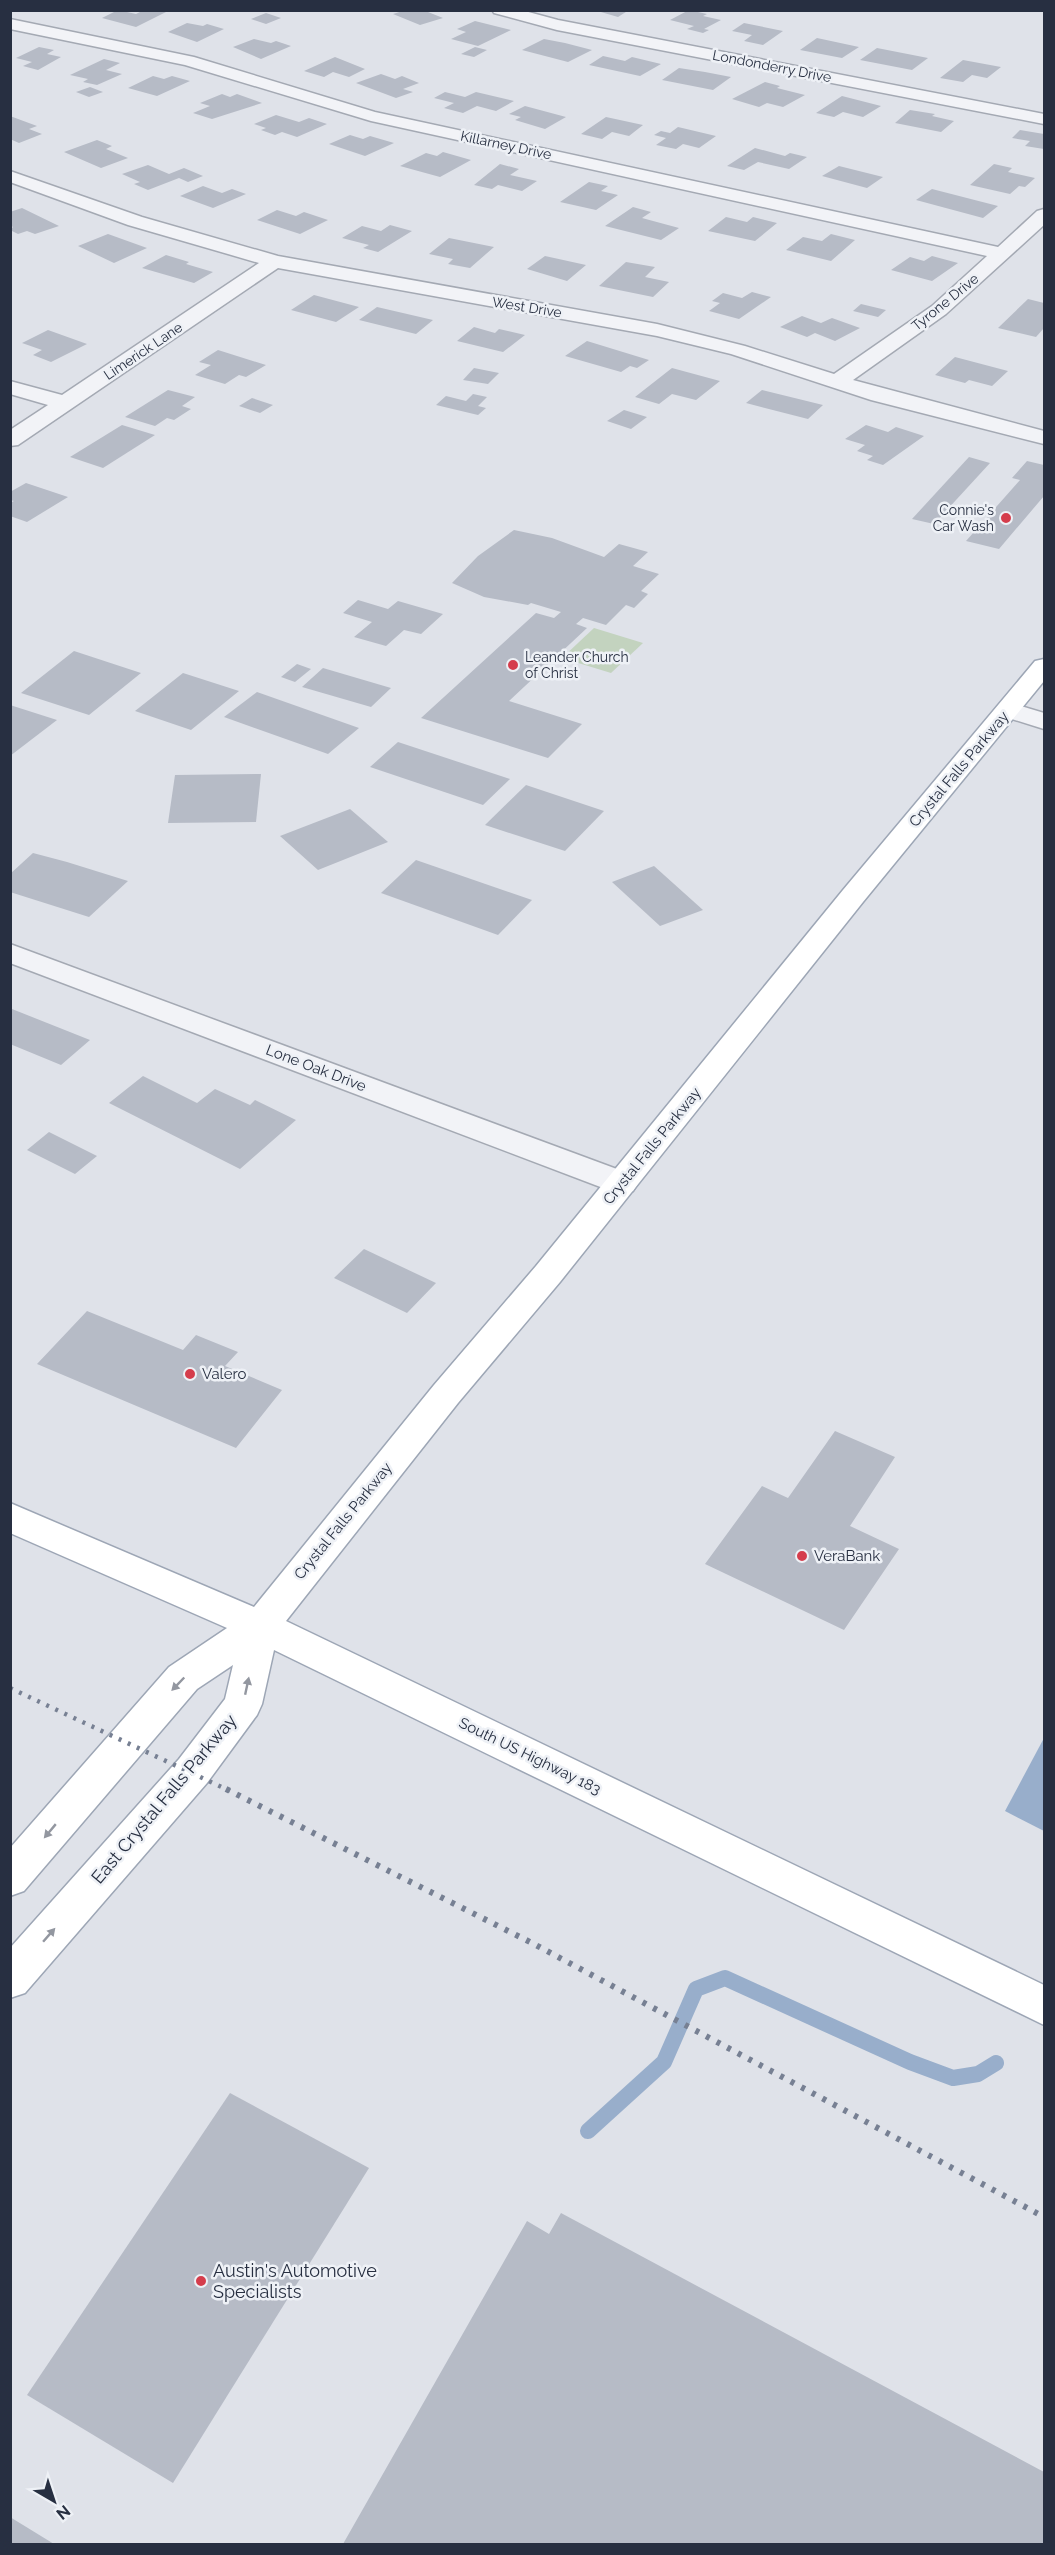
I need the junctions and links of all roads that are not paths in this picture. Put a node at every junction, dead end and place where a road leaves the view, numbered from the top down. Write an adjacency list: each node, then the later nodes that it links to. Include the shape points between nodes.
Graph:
1 (500, 10): 3 (street, Londonderry Drive, via 557,25)
2 (10, 24): 6 (street, Killarney Drive, via 188,61 382,118)
3 (1044, 119)
4 (10, 176): 7 (street, West Drive, via 135,221)
5 (1044, 215): 6 (street, Tyrone Drive)
6 (1004, 254): 8 (street, Tyrone Drive, via 939,310)
7 (275, 261): 8 (street, West Drive, via 657,330); 10 (street, Limerick Lane)
8 (838, 381): 11 (street, West Drive)
9 (10, 387): 10 (street)
10 (66, 404): 12 (street, Limerick Lane)
11 (1044, 438)
12 (10, 440)
13 (1044, 666): 14 (main road, Crystal Falls Parkway)
14 (1008, 710): 15 (street); 17 (main road, Crystal Falls Parkway)
15 (1044, 721)
16 (10, 953): 17 (street, Lone Oak Drive)
17 (622, 1183): 19 (main road, Crystal Falls Parkway)
18 (10, 1517): 19 (main road, South US Highway 183)
19 (260, 1626): 20 (main road, one-way to 20, via 183,1678); 21 (main road, East Crystal Falls Parkway, one-way to 19, via 193,1771 243,1704); 22 (main road, South US Highway 183)
20 (10, 1878)
21 (10, 1980)
22 (1044, 2006)

